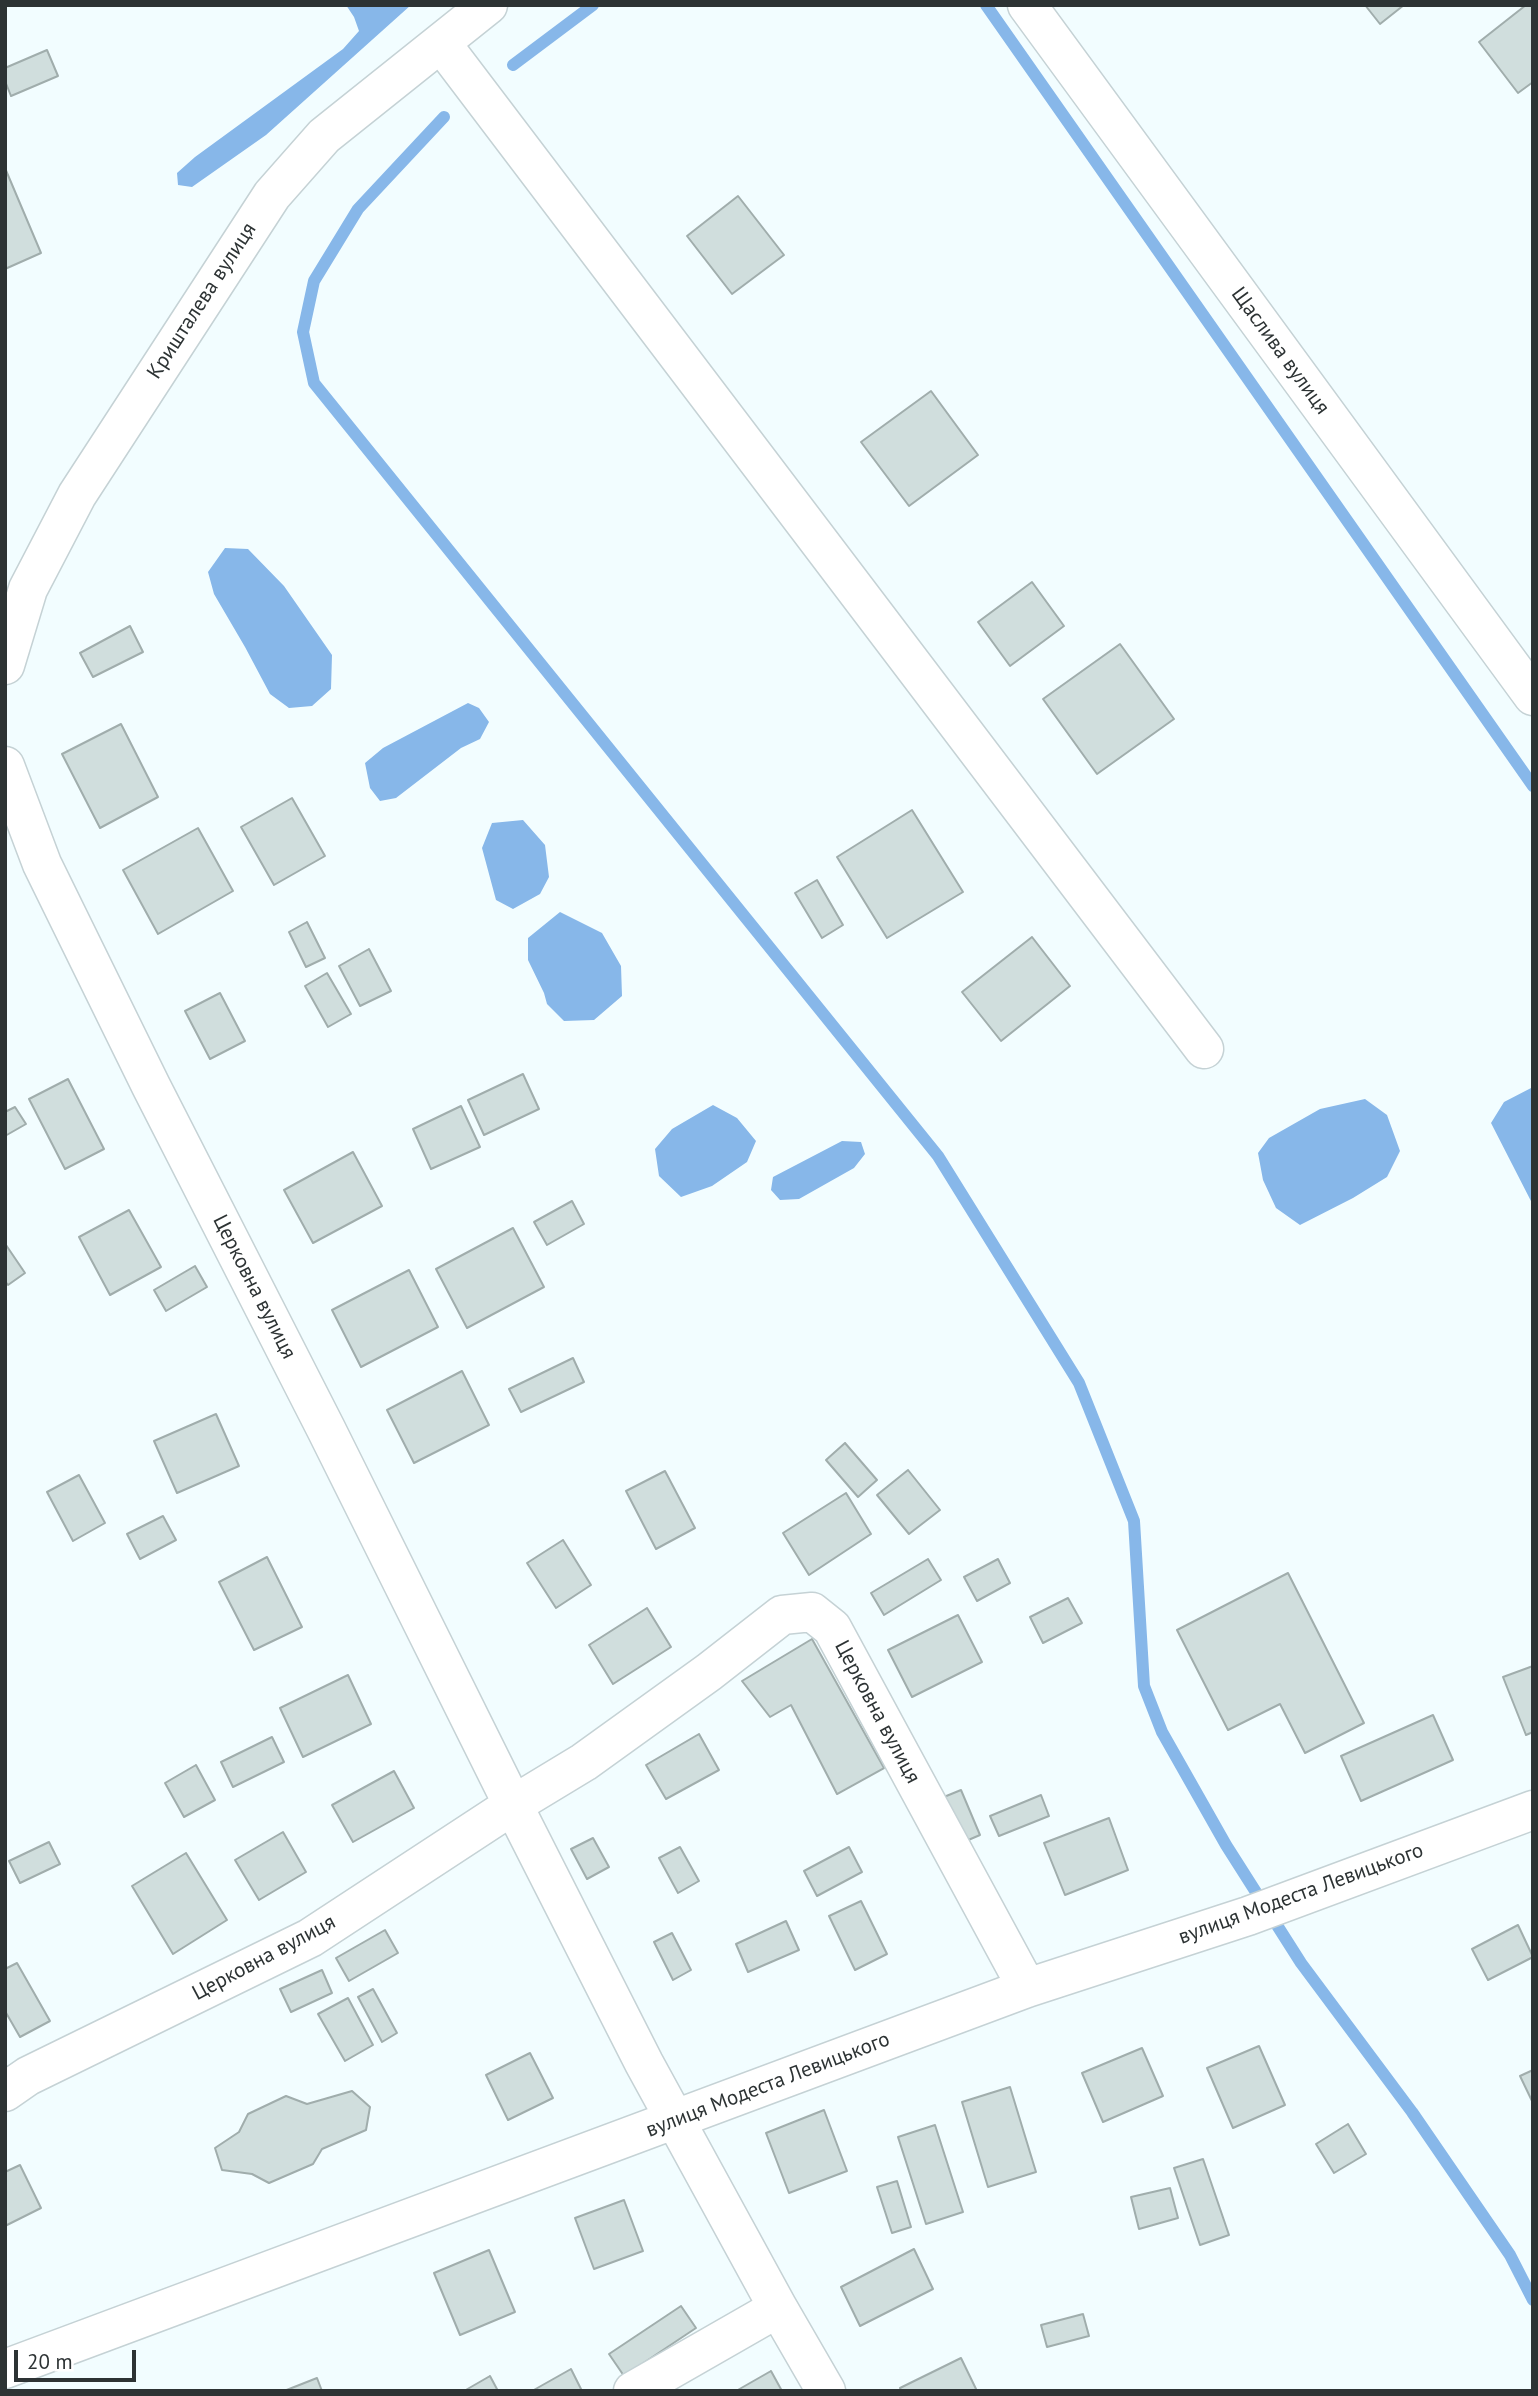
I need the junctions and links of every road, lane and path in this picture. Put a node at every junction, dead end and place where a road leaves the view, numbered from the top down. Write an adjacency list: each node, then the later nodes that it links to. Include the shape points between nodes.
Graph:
1 (488, 5): 3 (street, Кришталева вулиця)
2 (1027, 5): 5 (street, Щаслива вулиця)
3 (441, 43): 4 (street, Кришталева вулиця, via 324,136 272,195 77,495 28,589); 8 (street)
4 (5, 665)
5 (1533, 696)
6 (5, 766): 7 (street, Церковна вулиця)
7 (14, 816): 9 (street, Церковна вулиця)
8 (1204, 1049)
9 (513, 1805): 11 (street, Церковна вулиця, via 584,1762 782,1615 812,1612 832,1628); 12 (street, Церковна вулиця, via 310,1938 28,2076); 13 (street, Церковна вулиця)
10 (1533, 1810): 11 (street, вулиця Модеста Левицького, via 1248,1916)
11 (1027, 1988): 13 (street, вулиця Модеста Левицького)
12 (5, 2092)
13 (676, 2120): 14 (street, Церковна вулиця); 15 (street, вулиця Модеста Левицького)
14 (778, 2308): 16 (street); 17 (street, Церковна вулиця)
15 (5, 2369)
16 (633, 2391)
17 (826, 2391)

